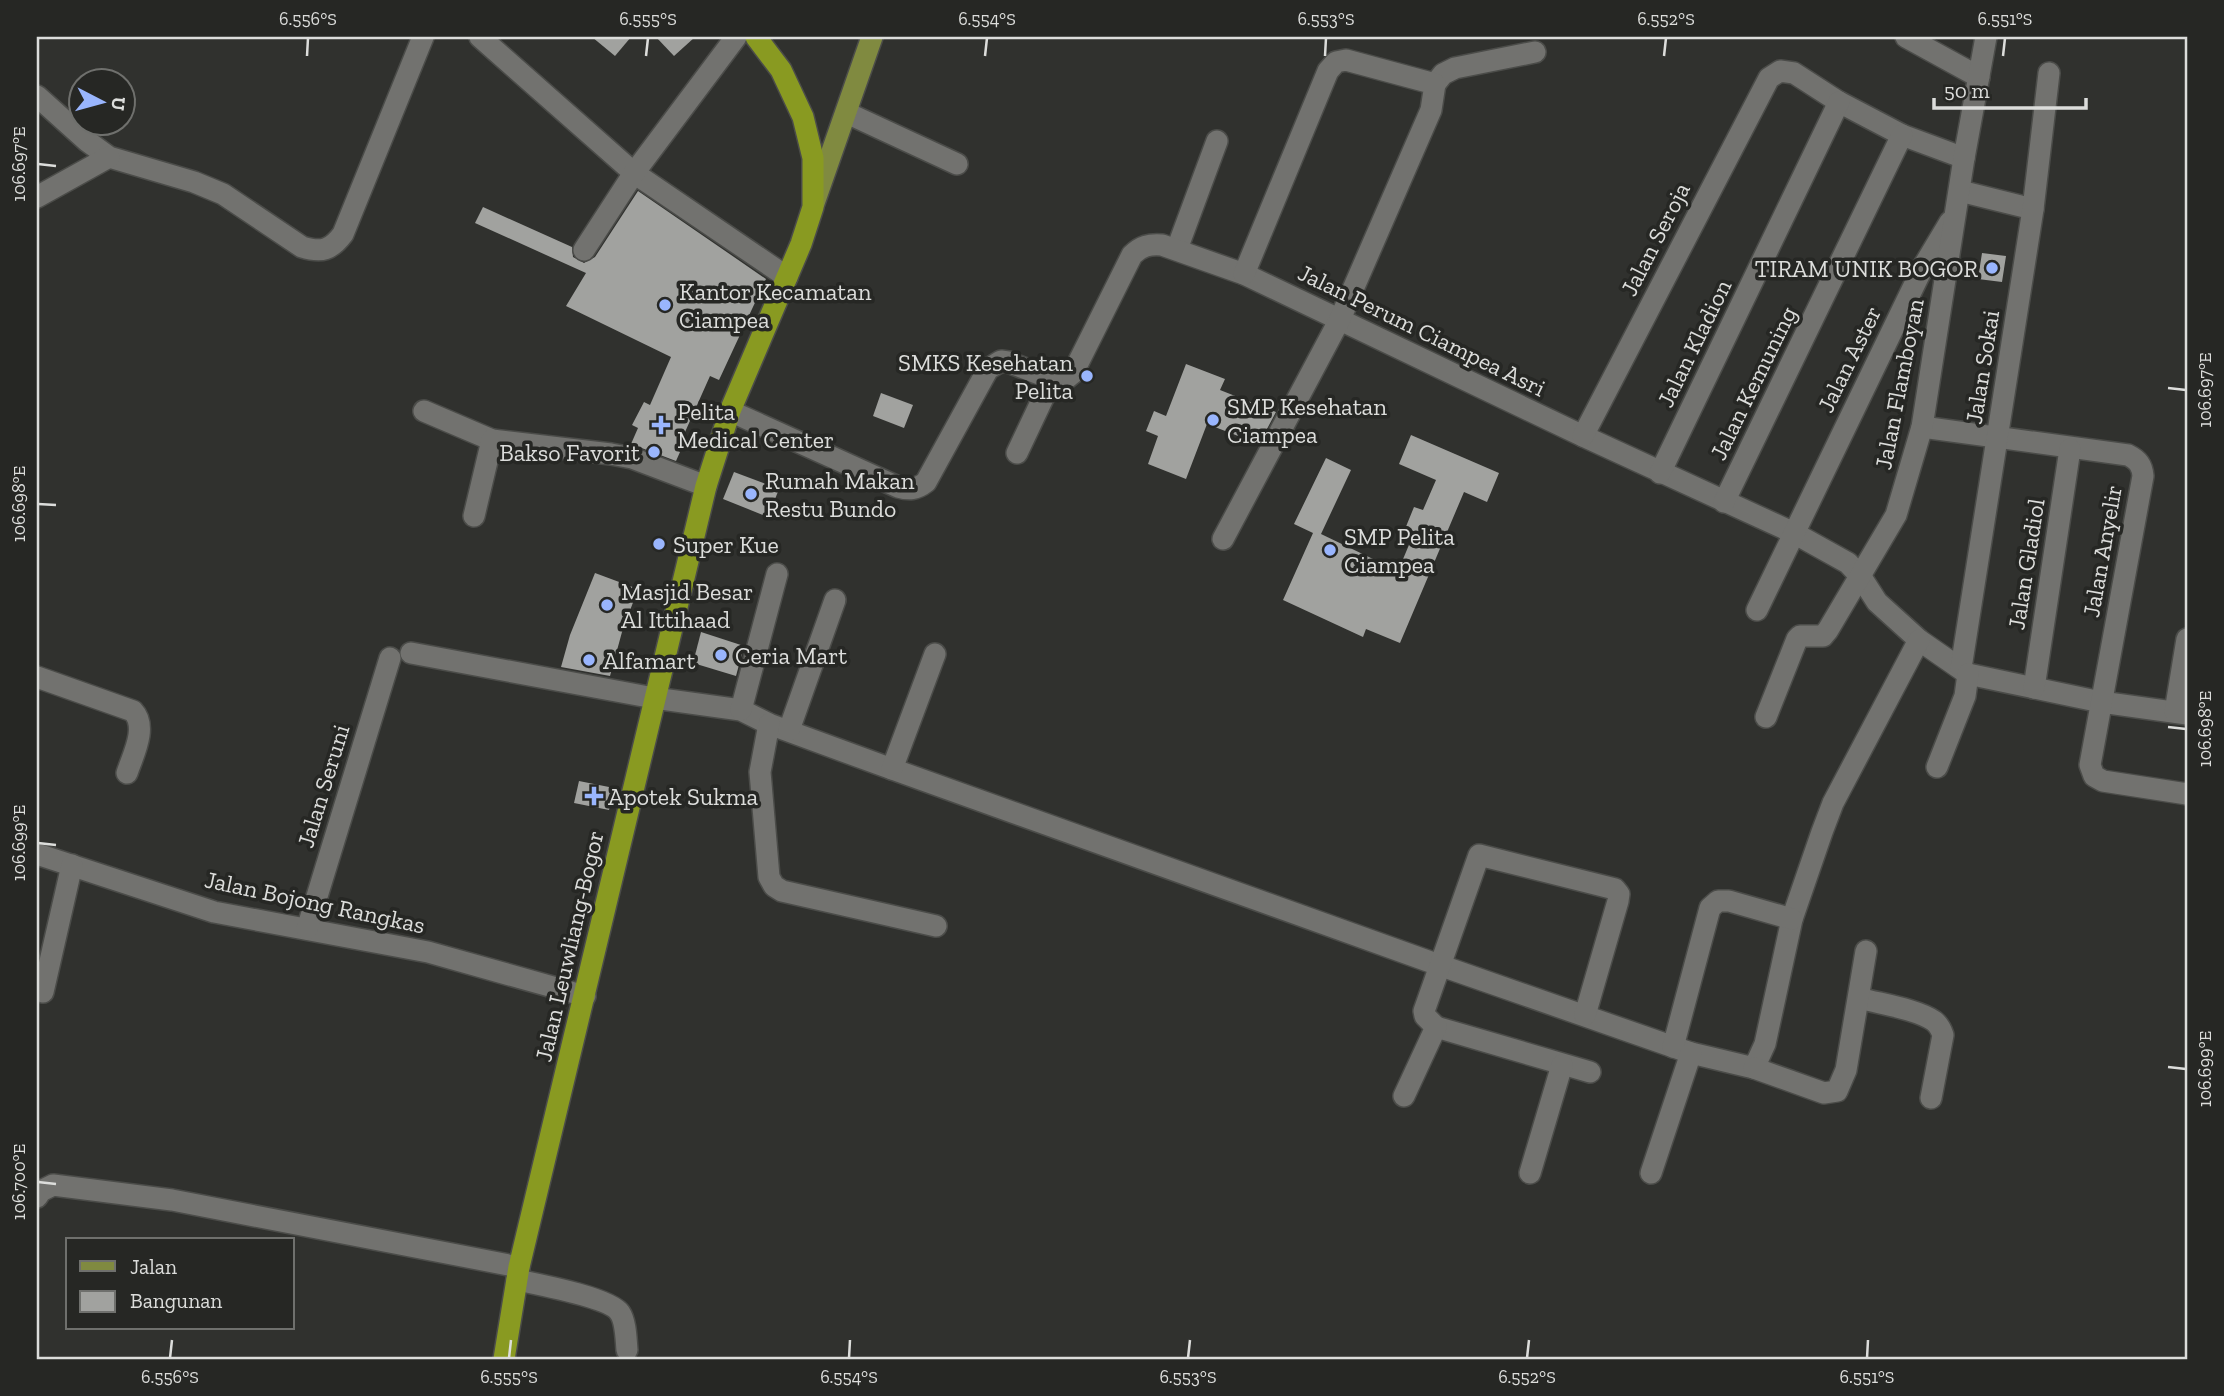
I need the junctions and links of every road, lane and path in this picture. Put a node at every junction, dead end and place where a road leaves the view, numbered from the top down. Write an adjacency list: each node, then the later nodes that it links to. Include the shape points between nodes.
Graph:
1 (423, 37): 17 (street, via 343,234 325,251 302,247 223,194)
2 (480, 37): 20 (street)
3 (736, 37): 20 (street)
4 (756, 37): 23 (highway, Jalan Leuwliang-Bogor, via 781,70 803,117 813,158)
5 (872, 37): 14 (main road)
6 (1906, 37): 10 (street)
7 (1986, 37): 10 (street, Jalan Flamboyan)
8 (1535, 52): 11 (street, via 1455,68)
9 (2049, 73): 24 (street, Jalan Sokai)
10 (1979, 77): 18 (street, Jalan Flamboyan)
11 (1435, 84): 27 (street, via 1346,60 1336,62 1328,71); 29 (street, via 1431,110)
12 (37, 96): 17 (street)
13 (1839, 102): 15 (street); 34 (street, Jalan Seroja, via 1794,73 1780,71 1769,78); 39 (street, Jalan Kladion)
14 (847, 113): 19 (street); 23 (main road)
15 (1902, 135): 18 (street); 41 (street, Jalan Kemuning)
16 (1217, 141): 25 (street)
17 (109, 157): 21 (street)
18 (1964, 158): 22 (street, Jalan Flamboyan)
19 (957, 164)
20 (634, 173): 26 (street); 28 (street)
21 (37, 197)
22 (1958, 201): 24 (street); 33 (street, Jalan Flamboyan); 43 (street, Jalan Aster)
23 (813, 207): 28 (highway, Jalan Leuwliang-Bogor)
24 (2033, 209): 35 (street, Jalan Sokai)
25 (1177, 249): 27 (street, Jalan Perum Ciampea Asri); 30 (street, Jalan Perum Ciampea Asri, via 1150,244 1132,255 1073,373)
26 (584, 250)
27 (1244, 274): 29 (street, Jalan Perum Ciampea Asri)
28 (787, 277): 32 (highway, Jalan Leuwliang-Bogor)
29 (1340, 319): 34 (street, Jalan Perum Ciampea Asri); 44 (street)
30 (1052, 379): 32 (street, via 1009,362 994,364 926,482 910,490); 38 (street)
31 (424, 411): 36 (street)
32 (730, 411): 40 (highway, Jalan Leuwliang-Bogor)
33 (1922, 427): 35 (street, Jalan Anyelir); 46 (street, Jalan Flamboyan, via 1896,514)
34 (1583, 436): 39 (street, Jalan Perum Ciampea Asri)
35 (1998, 438): 37 (street, Jalan Anyelir); 54 (street, Jalan Sokai)
36 (492, 440): 40 (street, via 632,458); 42 (street)
37 (2070, 449): 56 (street, Jalan Gladiol); 58 (street, Jalan Anyelir, via 2128,456 2142,467)
38 (1017, 453)
39 (1664, 464): 41 (street, Jalan Perum Ciampea Asri)
40 (706, 486): 57 (highway, Jalan Leuwliang-Bogor)
41 (1724, 502): 43 (street, Jalan Perum Ciampea Asri)
42 (474, 516)
43 (1794, 533): 46 (street, Jalan Perum Ciampea Asri, via 1848,564); 48 (street, Jalan Aster)
44 (1223, 539)
45 (777, 574): 59 (street)
46 (1861, 577): 50 (street, Jalan Perum Ciampea Asri, via 1877,602); 61 (street, Jalan Flamboyan, via 1825,634 1798,637)
47 (835, 600): 62 (street)
48 (1757, 610)
49 (2187, 639): 60 (street)
50 (1919, 640): 54 (street, Jalan Perum Ciampea Asri); 69 (street, via 1833,803)
51 (411, 653): 57 (street)
52 (935, 654): 64 (street)
53 (390, 658): 71 (street, Jalan Seruni)
54 (1964, 671): 56 (street, Jalan Perum Ciampea Asri); 63 (street, Jalan Sokai, via 1965,695)
55 (37, 677): 65 (street, via 133,711 140,728)
56 (2034, 688): 58 (street, Jalan Perum Ciampea Asri)
57 (654, 698): 59 (street); 75 (highway, Jalan Leuwliang-Bogor)
58 (2101, 702): 60 (street, Jalan Perum Ciampea Asri); 66 (street, via 2090,765 2094,776)
59 (741, 710): 62 (street)
60 (2181, 713)
61 (1766, 717)
62 (779, 727): 64 (street); 70 (street, via 760,772 769,877 774,886)
63 (1937, 767)
64 (892, 769): 73 (street)
65 (127, 773)
66 (2187, 794)
67 (37, 854): 68 (street, Jalan Bojong Rangkas)
68 (72, 865): 71 (street, Jalan Bojong Rangkas, via 214,912); 74 (street)
69 (1791, 919): 79 (street, via 1729,901 1718,901 1710,908); 81 (street, via 1765,1044)
70 (936, 926)
71 (307, 929): 75 (street, Jalan Bojong Rangkas, via 428,952)
72 (1866, 951): 76 (street)
73 (1440, 965): 77 (street); 77 (street, via 1479,855 1615,889 1618,901); 78 (street, via 1424,1011)
74 (43, 992)
75 (585, 996): 88 (highway, Jalan Leuwliang-Bogor)
76 (1860, 998): 81 (street, via 1846,1070 1836,1091 1824,1093); 84 (street, via 1934,1020 1940,1027 1943,1035)
77 (1585, 1015): 79 (street)
78 (1436, 1027): 80 (street); 83 (street)
79 (1682, 1050): 81 (street); 86 (street)
80 (1562, 1065): 82 (street); 85 (street)
81 (1754, 1068)
82 (1590, 1072)
83 (1404, 1096)
84 (1931, 1098)
85 (1530, 1173)
86 (1651, 1173)
87 (37, 1197): 88 (street, via 52,1185 172,1200)
88 (518, 1274): 89 (street, via 613,1306 620,1313); 90 (highway, Jalan Leuwliang-Bogor)
89 (627, 1350)
90 (504, 1359)

